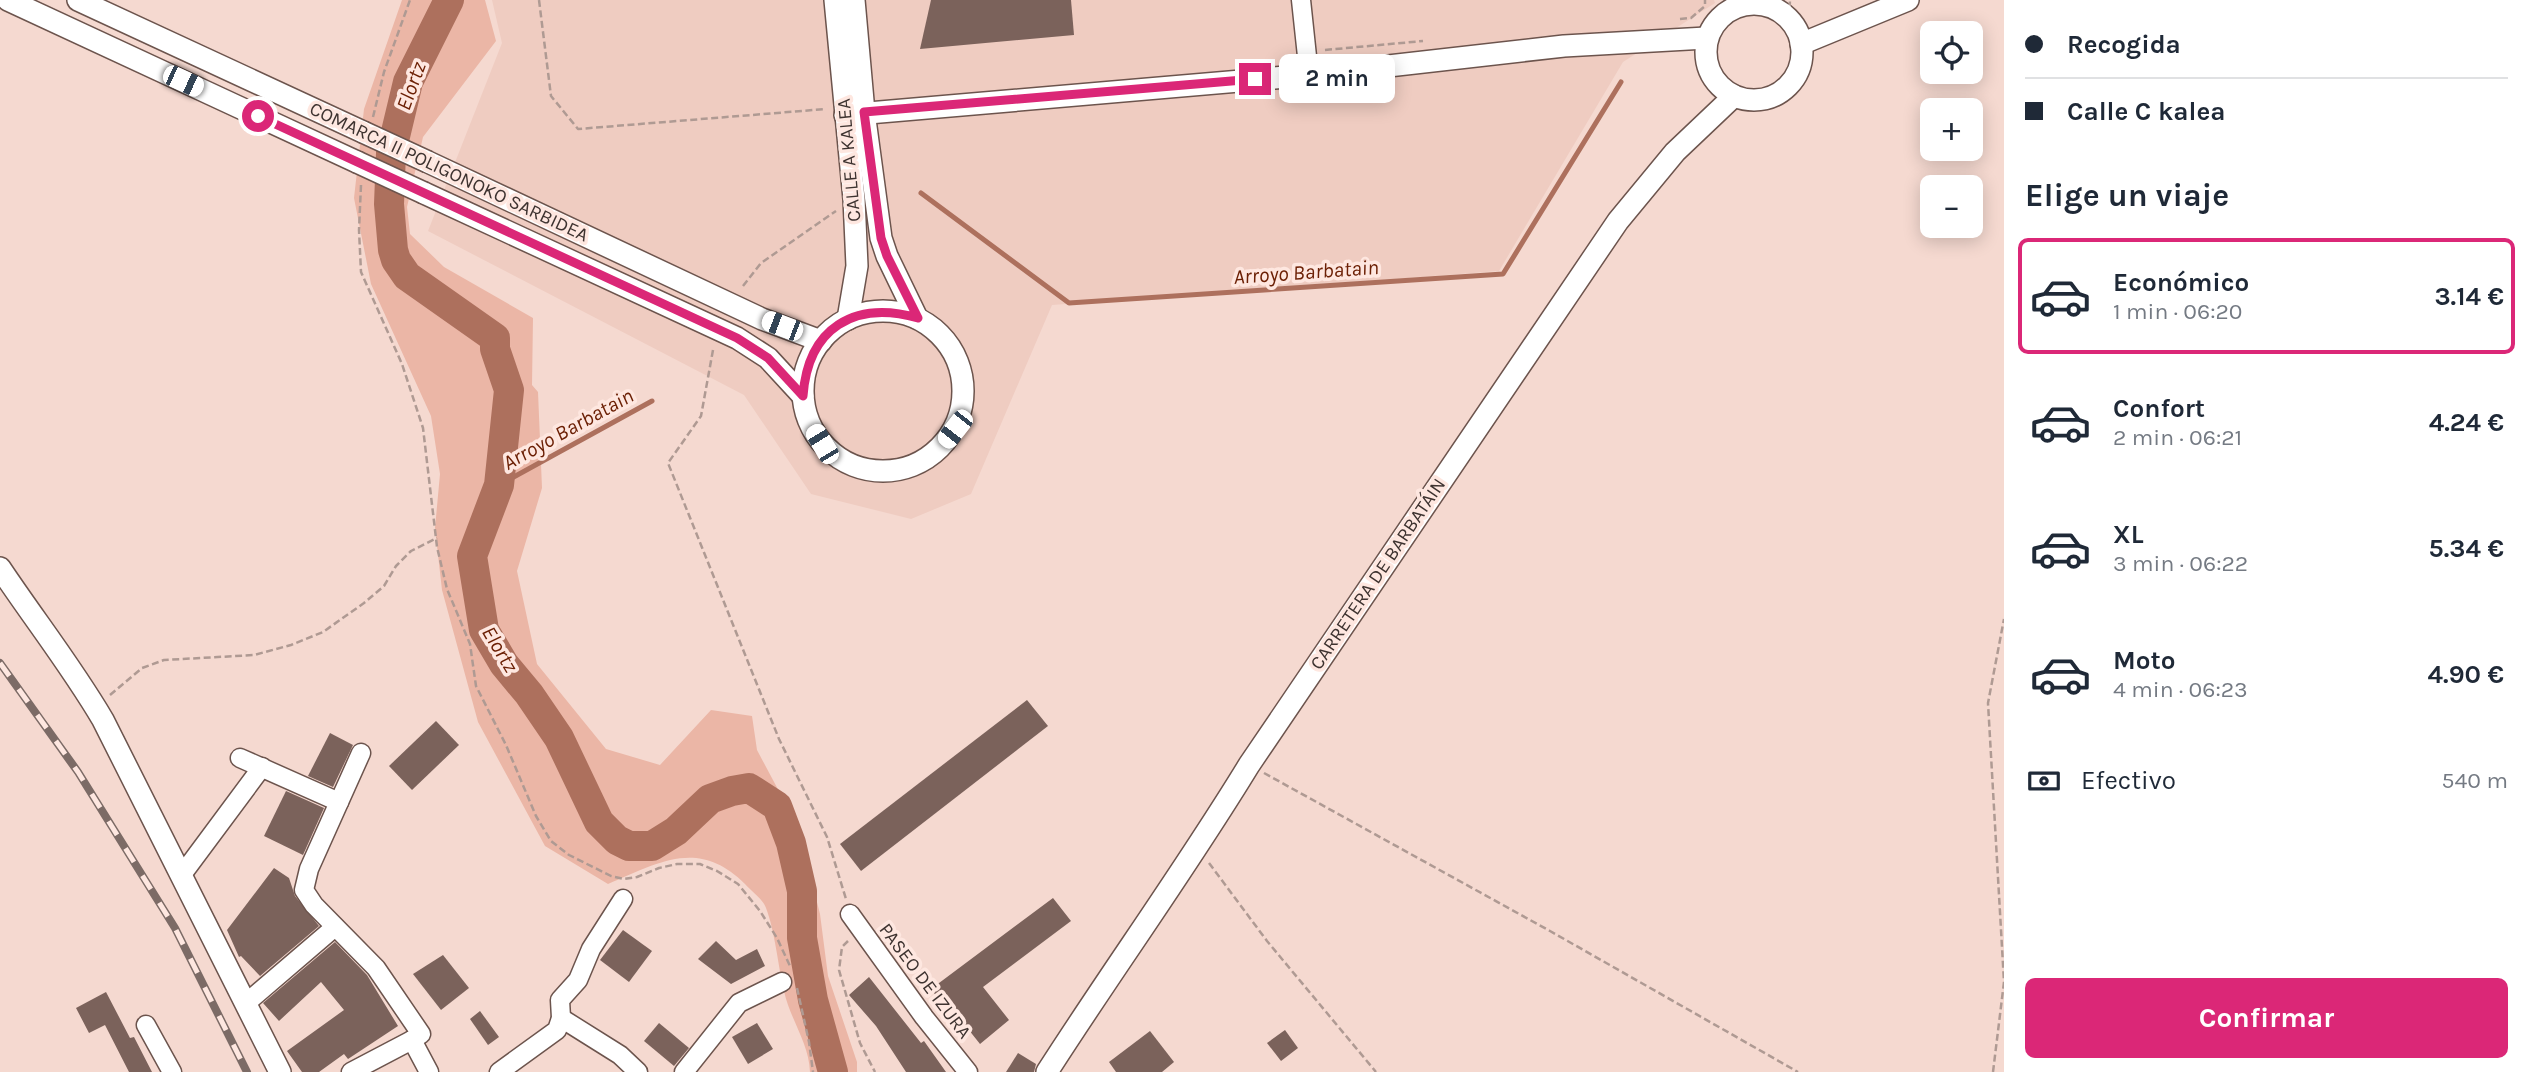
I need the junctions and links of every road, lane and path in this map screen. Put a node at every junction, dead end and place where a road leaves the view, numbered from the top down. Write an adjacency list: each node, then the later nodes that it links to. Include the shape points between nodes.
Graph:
1 (8, 0): 23 (street, COMARCA II POLIGONOKO SARBIDEA, bridge, via 737,338 768,358)
2 (78, 0): 15 (street, COMARCA II POLIGONOKO SARBIDEA)
3 (410, 0): 15 (path)
4 (539, 0): 14 (path, via 551,96 579,129 823,108)
5 (835, 0): 14 (street, CALLE A KALEA)
6 (854, 0): 14 (street, CALLE A KALEA)
7 (1301, 0): 12 (street)
8 (1908, 0): 11 (street)
9 (1784, 8): 10 (street, via 1749,4 1734,8 1721,16); 11 (street)
10 (1706, 38): 12 (street, via 1564,47); 13 (street, via 1711,74)
11 (1801, 44): 13 (street, via 1797,73 1777,94 1748,100)
12 (1309, 75): 14 (street)
13 (1734, 96): 30 (street, CARRETERA DE BARBATÁIN, via 1675,152 1618,221)
14 (855, 113): 17 (street, CALLE A KALEA); 19 (street, CALLE A KALEA, via 881,238)
15 (368, 126): 21 (street, COMARCA II POLIGONOKO SARBIDEA, bridge, via 428,162 762,319)
16 (361, 184): 24 (path, via 361,272 402,364 423,428)
17 (853, 199): 18 (path, via 761,263); 20 (street, CALLE A KALEA, via 857,266)
18 (743, 286)
19 (918, 318): 20 (street, via 870,312); 23 (street, via 939,333 955,354 963,378 963,404 955,429 939,450 892,472 866,470 842,461 822,444 808,422)
20 (848, 319): 21 (street)
21 (821, 341): 23 (street, via 804,376)
22 (713, 351): 36 (path, via 701,416 668,463 779,739 827,837)
23 (803, 396)
24 (437, 538): 27 (path, via 411,551 384,586 323,632 254,655 164,660 142,668); 39 (path, via 446,589 470,644 476,686 551,841 569,855 624,879 677,864 700,864 718,871 738,884 760,911 777,938)
25 (0, 568): 27 (street)
26 (2004, 619): 57 (path, via 1988,703 2004,982)
27 (96, 708): 34 (street)
28 (361, 753): 32 (street)
29 (240, 758): 31 (street)
30 (1249, 765): 33 (street, CARRETERA DE BARBATÁIN); 56 (path)
31 (262, 767): 32 (street); 34 (street)
32 (339, 802): 37 (street, via 304,890)
33 (1194, 854): 54 (street, CARRETERA DE BARBATÁIN); 55 (path, via 1212,865)
34 (181, 876): 40 (street)
35 (623, 899): 41 (street, via 591,949 578,980 560,1000)
36 (850, 914): 38 (street, PASEO DE IZURA)
37 (335, 927): 40 (street); 43 (street, via 376,968 421,1034)
38 (861, 929): 52 (path, via 842,947 839,970 860,1043); 53 (street, PASEO DE IZURA)
39 (790, 978): 50 (street, via 739,1003); 51 (path)
40 (245, 1004): 46 (street)
41 (561, 1017): 44 (street, via 557,1030); 49 (street)
42 (146, 1025): 45 (street)
43 (412, 1040): 47 (street); 48 (street)
44 (503, 1071)
45 (172, 1072)
46 (280, 1072)
47 (351, 1072)
48 (429, 1072)
49 (638, 1072)
50 (684, 1072)
51 (813, 1072)
52 (875, 1072)
53 (968, 1072)
54 (1047, 1072)
55 (1376, 1072)
56 (1798, 1072)
57 (1993, 1072)

